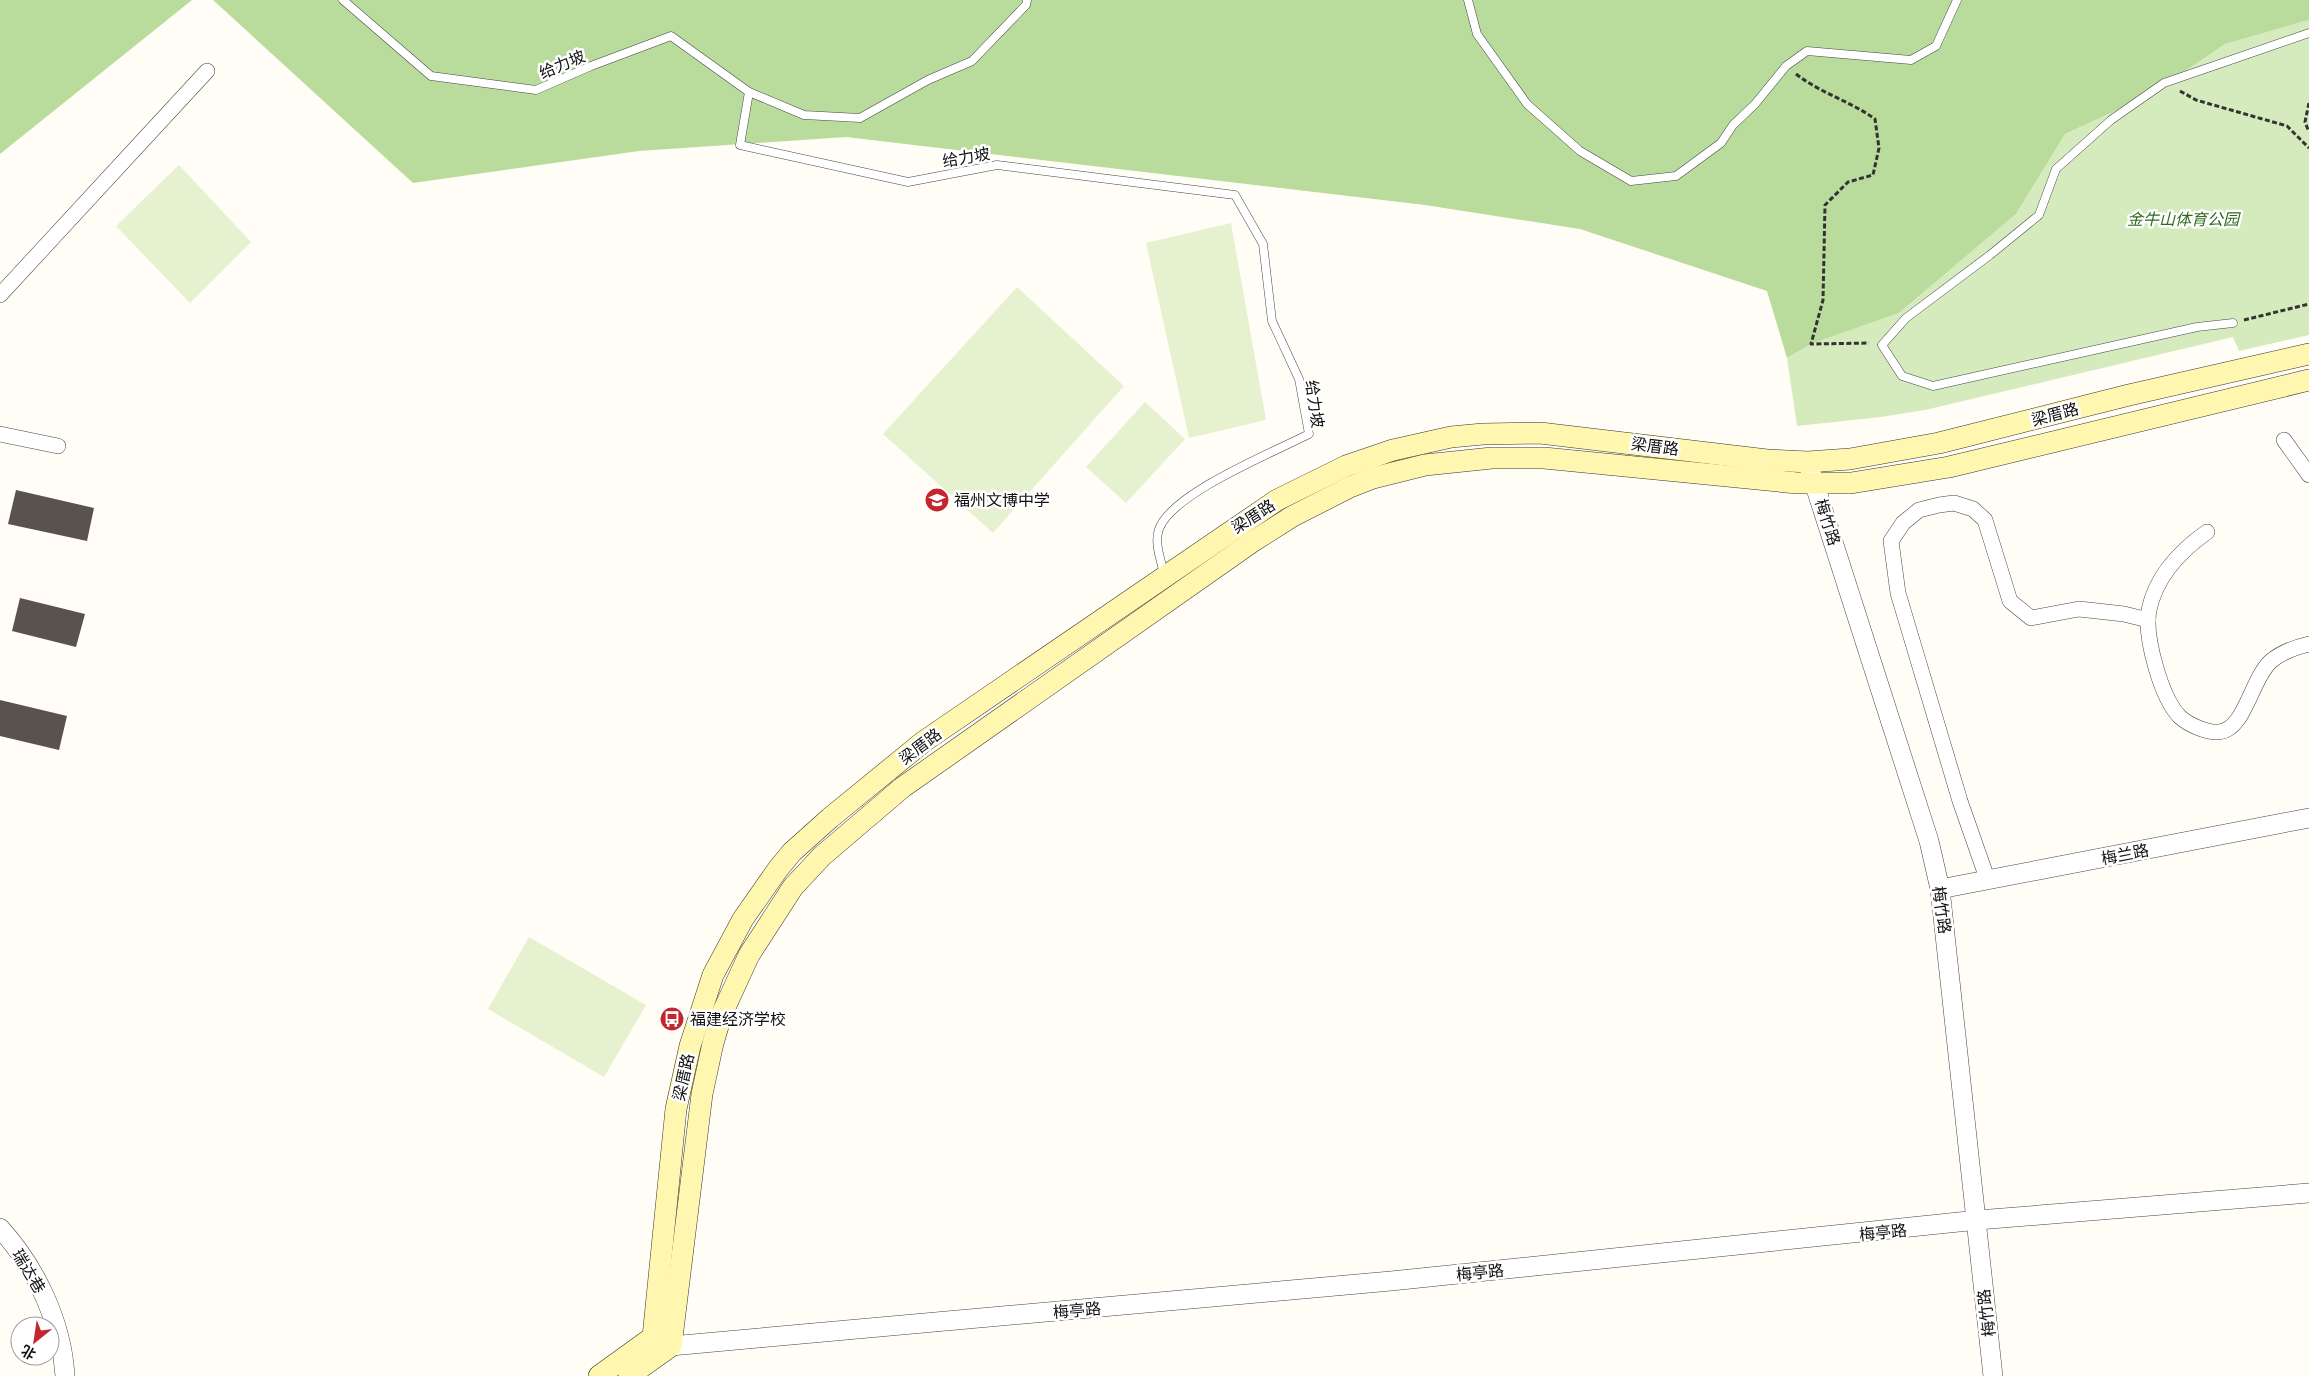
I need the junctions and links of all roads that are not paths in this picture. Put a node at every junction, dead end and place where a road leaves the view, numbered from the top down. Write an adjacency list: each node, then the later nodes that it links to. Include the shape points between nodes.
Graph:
1 (343, 0): 7 (lane, 给力坡, via 431,76 536,90 672,36)
2 (1027, 0): 7 (lane, via 1026,5 972,61 928,80 860,118 804,115)
3 (1468, 0): 4 (lane, via 1477,34 1527,104 1580,152 1631,181 1676,176 1721,143 1786,66 1807,51 1911,60 1936,46)
4 (1957, 0)
5 (2309, 33): 9 (lane, via 2164,83 2111,120 2056,170 2038,215 1906,318 1882,345 1902,376 1933,386 2188,329)
6 (207, 71): 8 (street)
7 (749, 92): 19 (lane, 给力坡, via 740,145 908,182 996,165 1235,195 1263,244 1272,321 1299,380 1309,434 1211,483 1168,515 1158,530 1157,539)
8 (0, 295)
9 (2233, 323)
10 (2309, 354): 15 (main road, 梁厝路, via 1939,443 1874,455)
11 (2309, 380): 17 (main road, 梁厝路, via 1949,466 1851,483)
12 (0, 434): 14 (street)
13 (2284, 440): 16 (street)
14 (58, 446)
15 (1808, 462): 17 (street, 梅竹路); 19 (main road, 梁厝路, via 1540,433 1451,437 1393,450 1346,466 1297,489 1255,513)
16 (2309, 475)
17 (1815, 484): 24 (street, 梅竹路, via 1929,841); 28 (main road, 梁厝路, via 1544,458 1452,461 1373,478 1272,528 903,787 822,856 793,887 749,955 721,1016 702,1094)
18 (2207, 532): 20 (street, via 2184,548 2162,576 2149,608)
19 (1165, 576): 28 (main road, 梁厝路, via 923,742 805,840 758,895 713,975 683,1071 676,1109)
20 (2148, 620): 21 (street, via 2152,650 2173,708 2191,726 2219,732 2234,725 2253,686 2271,662 2294,648); 23 (street, via 2080,609 2032,618 2010,601 1985,520 1973,509 1954,503 1920,510 1903,523 1891,541 1898,593 1960,801)
21 (2309, 644)
22 (2309, 818): 23 (street, 梅兰路)
23 (1988, 881): 24 (street, 梅兰路)
24 (1940, 889): 26 (street, 梅竹路)
25 (2309, 1193): 26 (street, 梅亭路)
26 (1978, 1220): 28 (street, 梅亭路, via 1391,1281); 32 (street, 梅竹路)
27 (0, 1228): 29 (street, 瑞达巷, via 25,1262 51,1310 61,1343)
28 (662, 1341): 30 (main road); 31 (main road)
29 (65, 1376)
30 (599, 1376)
31 (630, 1376)
32 (1993, 1376)

